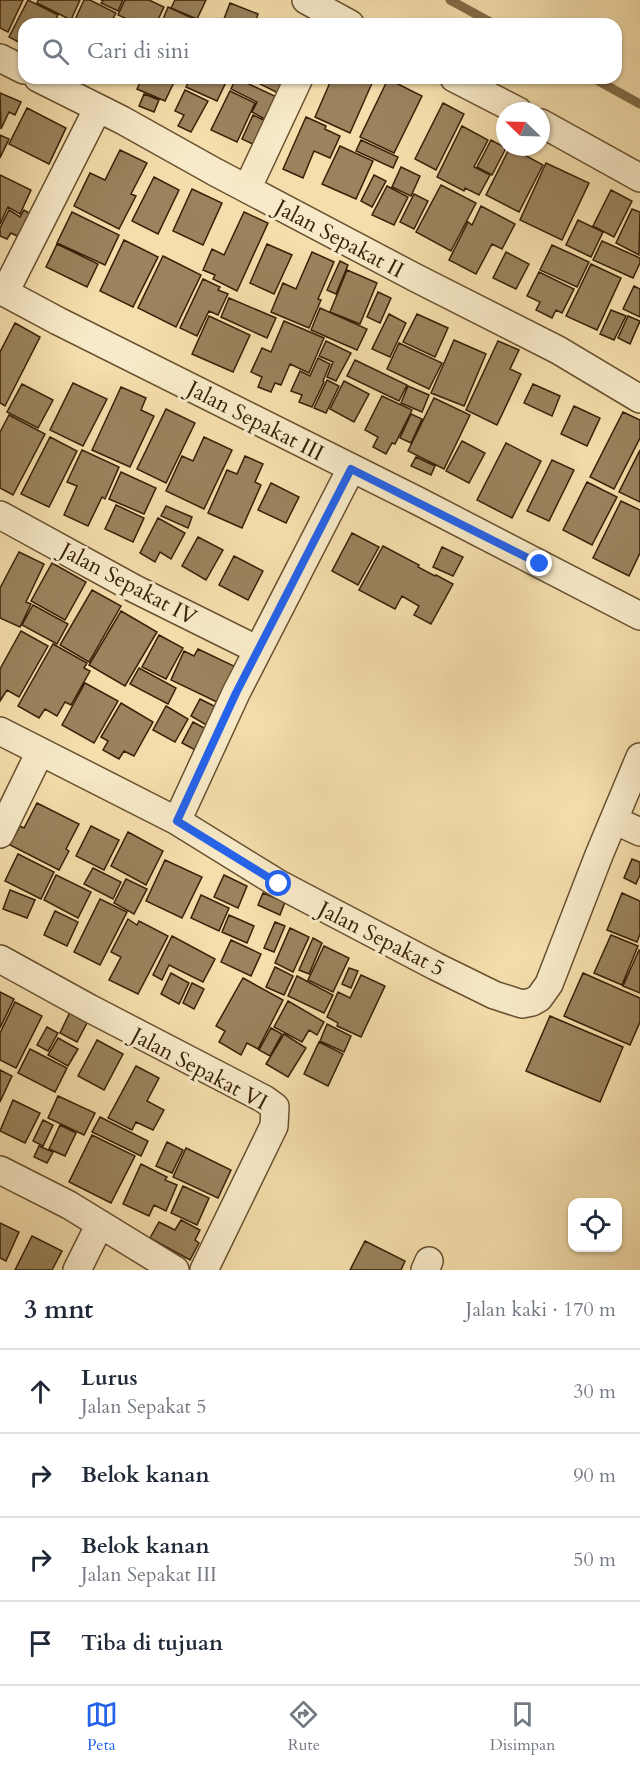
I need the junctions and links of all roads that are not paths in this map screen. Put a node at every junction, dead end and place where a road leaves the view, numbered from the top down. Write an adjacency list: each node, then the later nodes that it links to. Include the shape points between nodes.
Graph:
1 (306, 0): 2 (street)
2 (332, 18)
3 (0, 58): 4 (street)
4 (18, 67)
5 (50, 84): 9 (street, Jalan Sepakat II)
6 (296, 84): 12 (street)
7 (466, 84): 8 (street)
8 (501, 102)
9 (98, 108): 12 (street, Jalan Sepakat II); 13 (street)
10 (550, 128): 11 (street)
11 (640, 178)
12 (247, 189): 14 (street, Jalan Sepakat II, via 558,350)
13 (3, 291): 15 (street, Jalan Sepakat III)
14 (640, 399)
15 (351, 469): 17 (street, Jalan Sepakat III); 18 (street)
16 (0, 515): 18 (street, Jalan Sepakat IV)
17 (640, 616)
18 (258, 650): 23 (street)
19 (0, 731): 20 (street, Jalan Sepakat 5)
20 (40, 752): 23 (street, Jalan Sepakat 5); 25 (street)
21 (640, 758): 22 (street, Jalan Sepakat 5)
22 (614, 820): 23 (street, Jalan Sepakat 5, via 549,984 539,998 522,1004 435,966 279,884); 24 (street)
23 (177, 821)
24 (640, 832)
25 (0, 834)
26 (0, 959): 31 (street, Jalan Sepakat VI, via 275,1107 274,1126)
27 (0, 1170): 28 (street)
28 (100, 1224): 29 (street); 30 (street)
29 (77, 1270)
30 (175, 1270)
31 (204, 1270)

